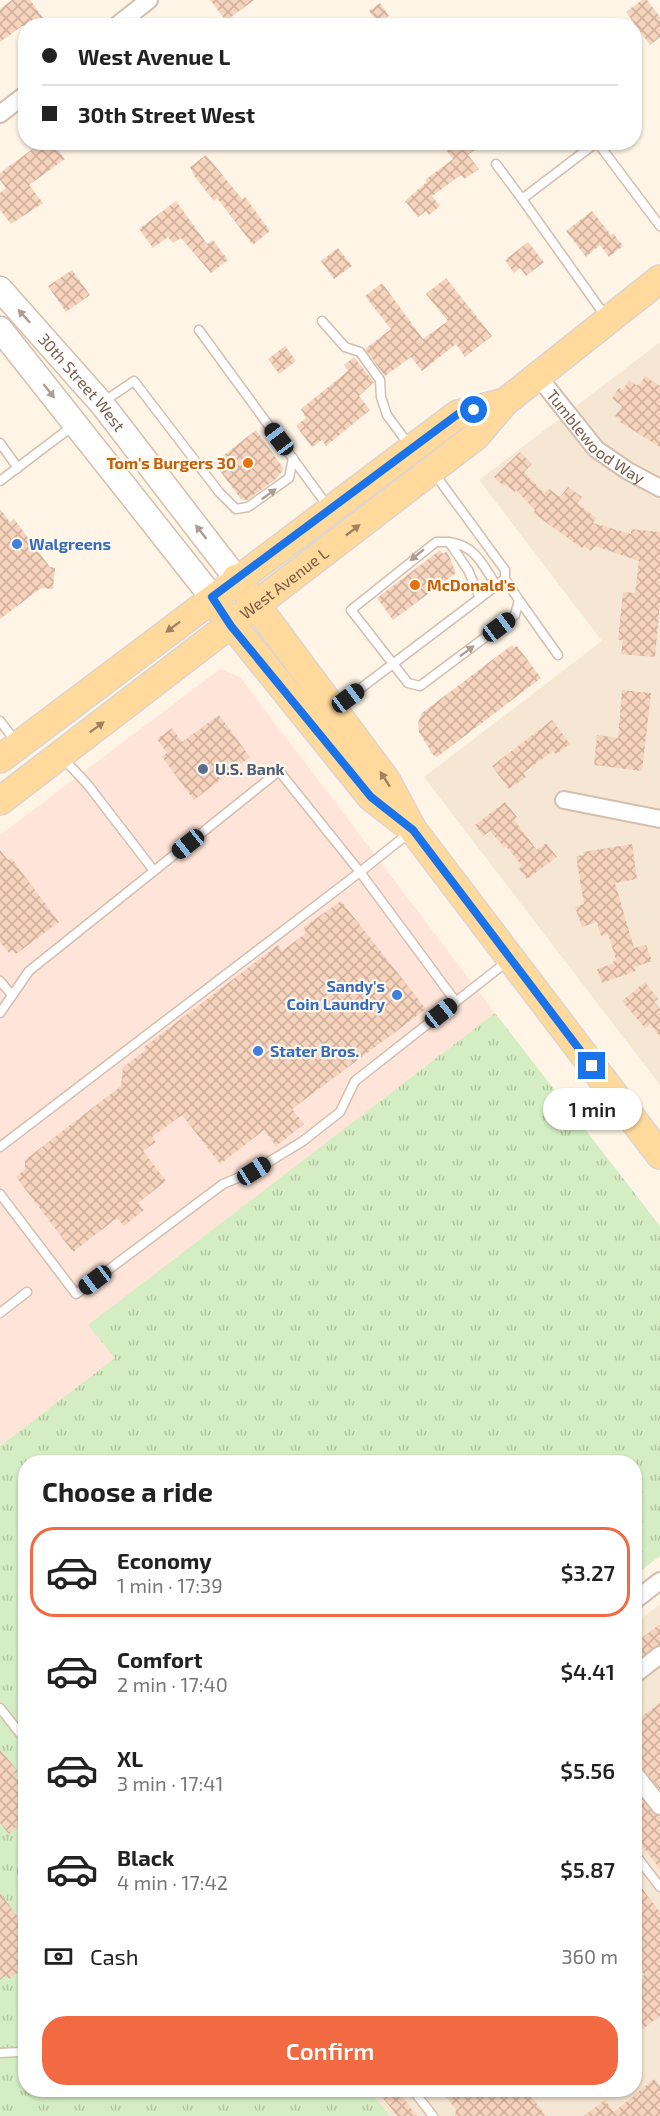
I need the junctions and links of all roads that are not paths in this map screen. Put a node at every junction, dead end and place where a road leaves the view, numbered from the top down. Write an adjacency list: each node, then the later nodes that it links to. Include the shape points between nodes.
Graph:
1 (149, 0): 2 (street)
2 (126, 18)
3 (18, 100): 4 (street)
4 (0, 114)
5 (586, 150): 8 (lane)
6 (603, 150): 9 (lane)
7 (496, 164): 8 (lane)
8 (522, 199): 12 (lane)
9 (660, 226)
10 (660, 279): 12 (main road, West Avenue L)
11 (0, 289): 18 (main road, 30th Street West, one-way to 11)
12 (608, 320): 16 (main road, West Avenue L)
13 (322, 321): 21 (lane, via 345,347 360,352 380,380 387,415)
14 (0, 329): 19 (main road, 30th Street West, one-way to 19)
15 (199, 330): 22 (lane)
16 (537, 375): 17 (main road, West Avenue L); 26 (street, Tumblewood Way, via 596,449)
17 (505, 402): 21 (main road, West Avenue L, via 458,414); 24 (main road, West Avenue L, via 476,436)
18 (102, 404): 22 (lane, one-way to 22, via 134,381 236,509 249,507 290,478); 29 (main road, 30th Street West, one-way to 18)
19 (75, 424): 23 (lane); 32 (main road, 30th Street West)
20 (0, 443): 23 (lane)
21 (411, 448): 27 (main road, West Avenue L)
22 (293, 458): 27 (lane)
23 (18, 468): 25 (lane)
24 (432, 469): 30 (lane, via 506,570); 35 (main road, West Avenue L, one-way to 24)
25 (0, 481)
26 (660, 488)
27 (330, 509): 29 (main road, West Avenue L)
28 (449, 543): 31 (lane, via 463,544 473,552); 33 (lane, via 468,570); 38 (lane, one-way to 38, via 436,542 427,547 351,610)
29 (236, 578): 32 (main road, West Avenue L); 35 (main road, 30th Street West)
30 (505, 579): 31 (lane); 34 (lane)
31 (496, 585): 33 (lane)
32 (212, 597): 36 (main road, 30th Street West); 41 (main road, West Avenue L, one-way to 41)
33 (480, 598): 38 (lane)
34 (519, 600): 37 (lane); 38 (lane, one-way to 34, via 408,683 420,686 515,615)
35 (257, 605): 36 (main road, West Avenue L); 39 (main road, 30th Street West)
36 (231, 626): 42 (main road, West Avenue L, one-way to 36); 46 (main road, 30th Street West, via 371,797)
37 (558, 655)
38 (393, 664): 39 (lane)
39 (333, 709): 46 (main road, 30th Street West, one-way to 39, via 386,780)
40 (0, 721): 41 (lane)
41 (9, 752)
42 (60, 754): 44 (main road, West Avenue L); 47 (lane)
43 (564, 800): 45 (street)
44 (0, 801)
45 (660, 819)
46 (413, 830): 48 (lane); 49 (main road, 30th Street West)
47 (154, 871): 48 (lane, via 279,771); 51 (lane, via 29,971)
48 (360, 872): 52 (lane); 54 (lane)
49 (511, 959): 52 (lane); 55 (main road, 30th Street West)
50 (0, 981): 51 (lane)
51 (12, 995): 53 (lane)
52 (456, 1002): 56 (lane, via 355,1081 340,1112 303,1141 254,1171 223,1184 76,1294)
53 (0, 1013)
54 (0, 1147)
55 (660, 1155)
56 (0, 1194)
57 (27, 1292): 58 (lane)
58 (0, 1313)
59 (660, 1581): 60 (street)
60 (642, 1595)
61 (660, 1655): 62 (street)
62 (642, 1669)
63 (0, 1708): 64 (lane)
64 (18, 1732)
65 (642, 1783): 66 (street)
66 (660, 1806)
67 (642, 1863): 68 (lane)
68 (660, 1887)
69 (18, 2052): 70 (lane)
70 (0, 2053)
71 (418, 2097): 72 (lane)
72 (433, 2116)

